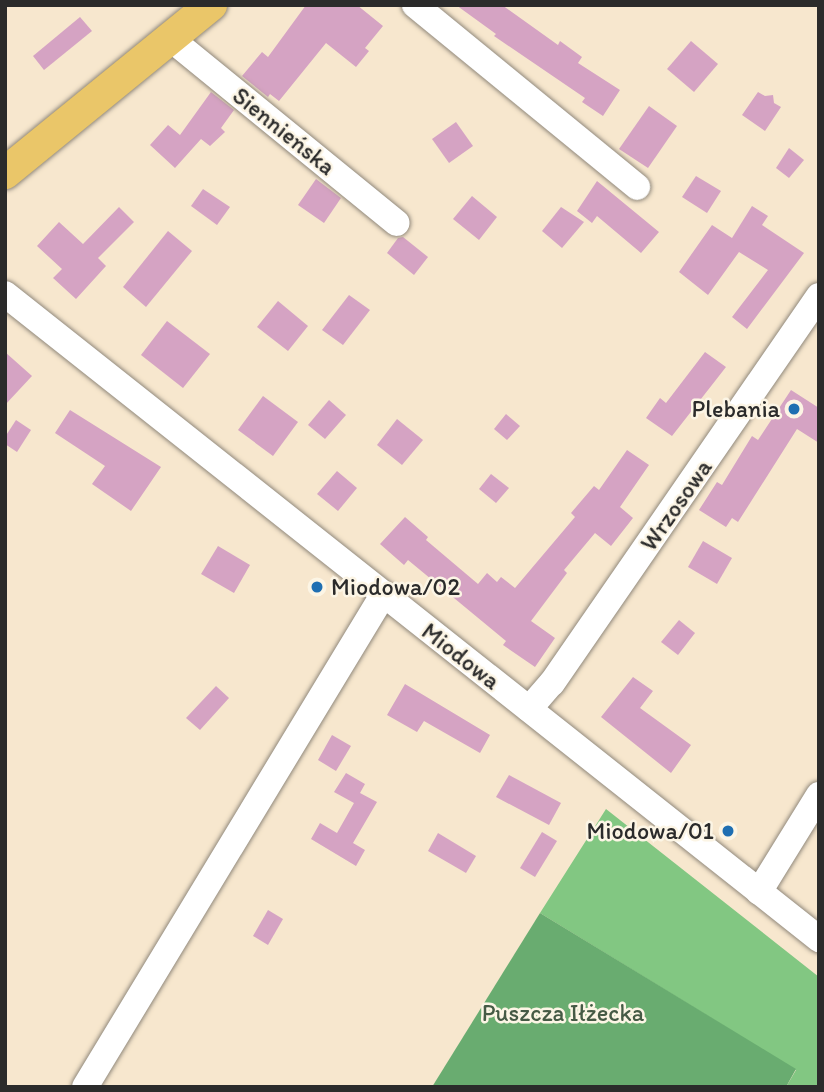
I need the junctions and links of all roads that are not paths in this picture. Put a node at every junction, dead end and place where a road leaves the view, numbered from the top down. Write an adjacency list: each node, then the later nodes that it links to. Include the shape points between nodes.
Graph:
1 (211, 5): 3 (main road)
2 (415, 5): 5 (street)
3 (171, 39): 4 (main road); 6 (street, Siennieńska)
4 (5, 173)
5 (637, 187)
6 (397, 223)
7 (5, 294): 9 (street, Miodowa)
8 (819, 296): 10 (street, Wrzosowa, via 552,684)
9 (383, 595): 10 (street, Miodowa); 14 (street)
10 (528, 709): 12 (street, Miodowa)
11 (819, 795): 12 (street)
12 (759, 892): 13 (street, Miodowa)
13 (819, 939)
14 (85, 1087)

